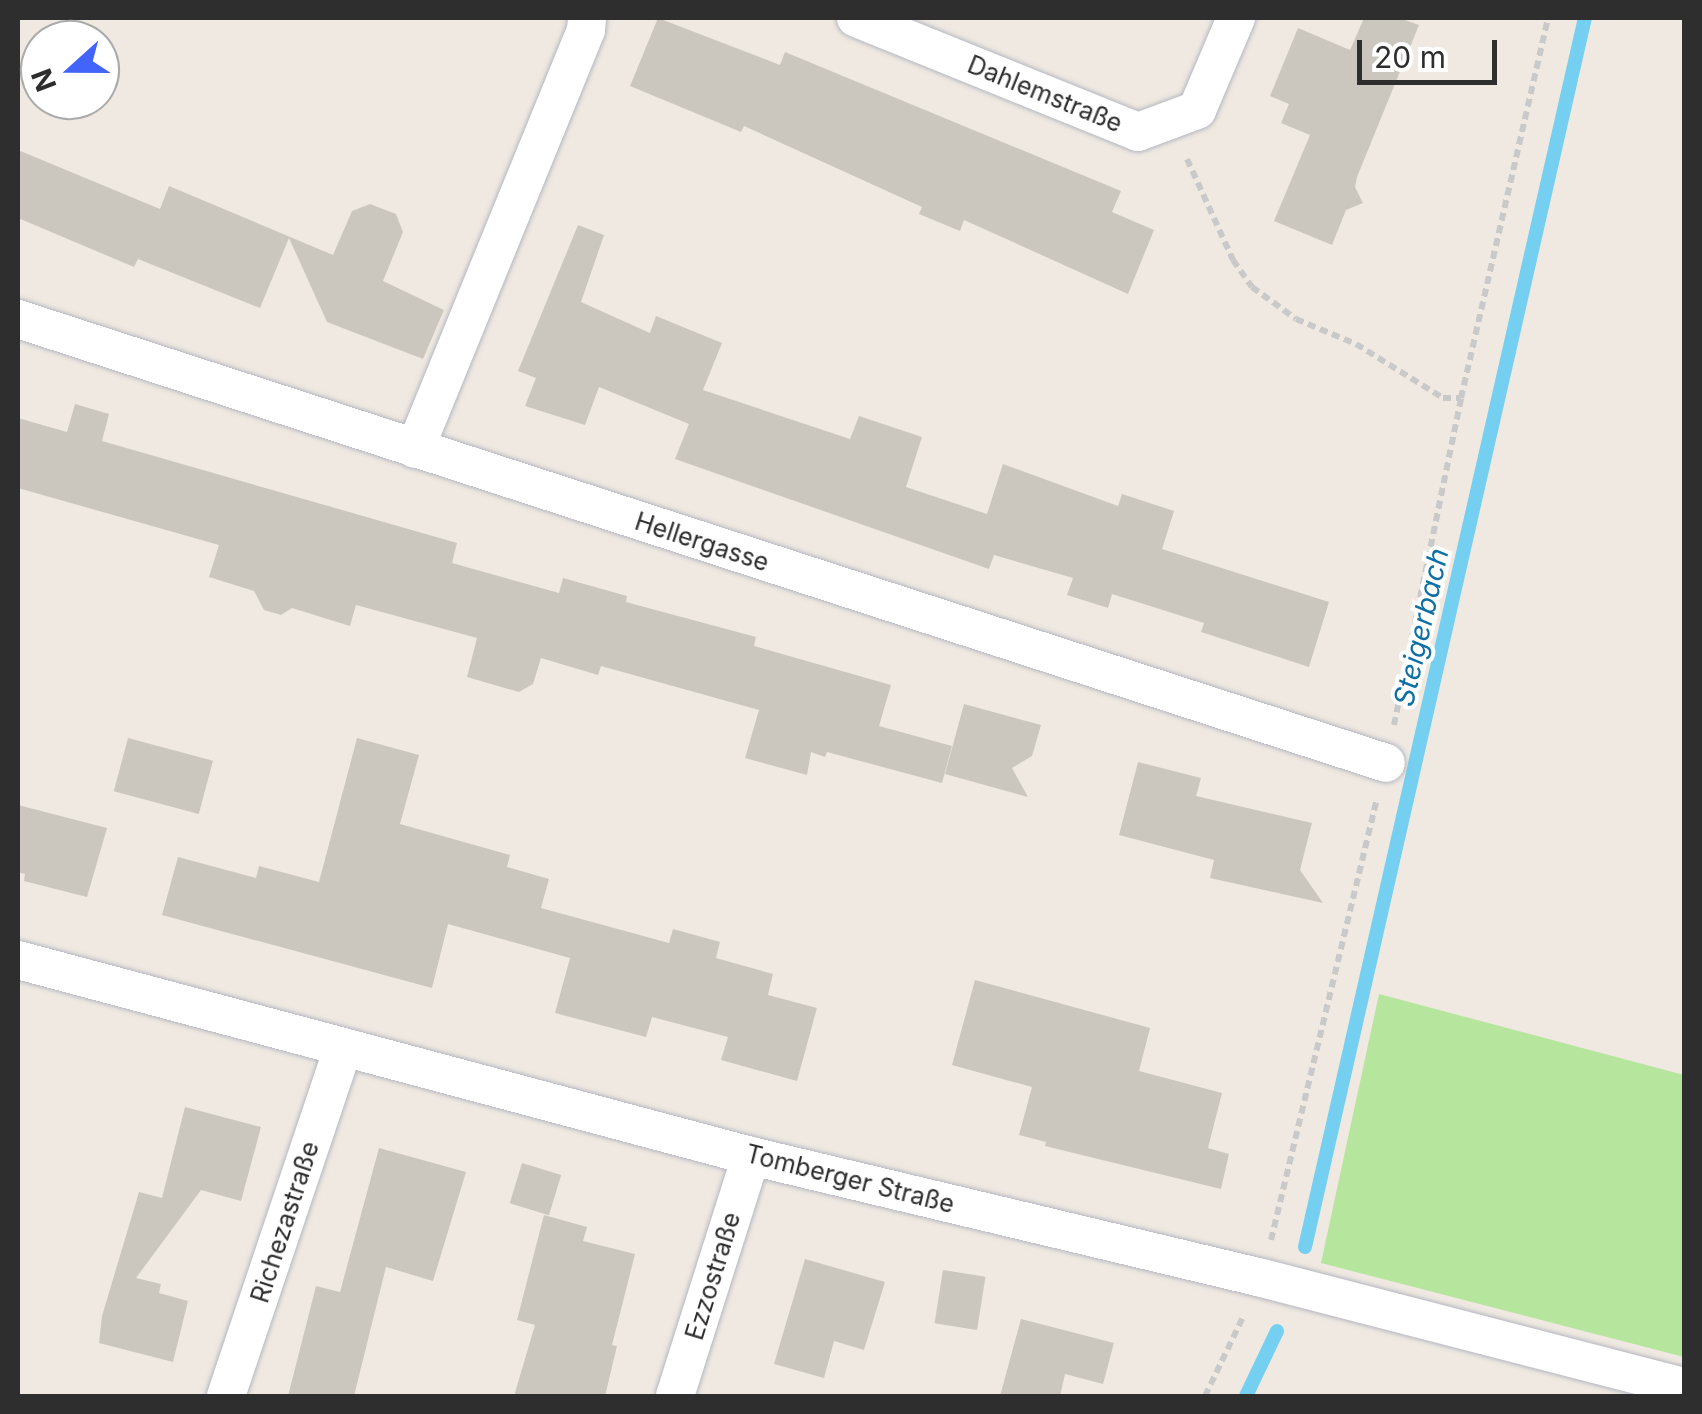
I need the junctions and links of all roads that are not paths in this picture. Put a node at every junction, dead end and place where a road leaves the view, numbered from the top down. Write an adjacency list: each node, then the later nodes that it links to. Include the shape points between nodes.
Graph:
1 (587, 18): 5 (street)
2 (856, 18): 3 (street, Dahlemstraße, via 1138,132 1197,110)
3 (1236, 18)
4 (18, 319): 5 (street, Hellergasse)
5 (415, 449): 6 (street, Hellergasse)
6 (1386, 763)
7 (18, 960): 8 (street, Tomberger Straße)
8 (343, 1048): 9 (street, Tomberger Straße); 11 (street, Richezastraße)
9 (751, 1156): 10 (street, Tomberger Straße); 12 (street, Ezzostraße)
10 (1684, 1388)
11 (226, 1396)
12 (675, 1396)

